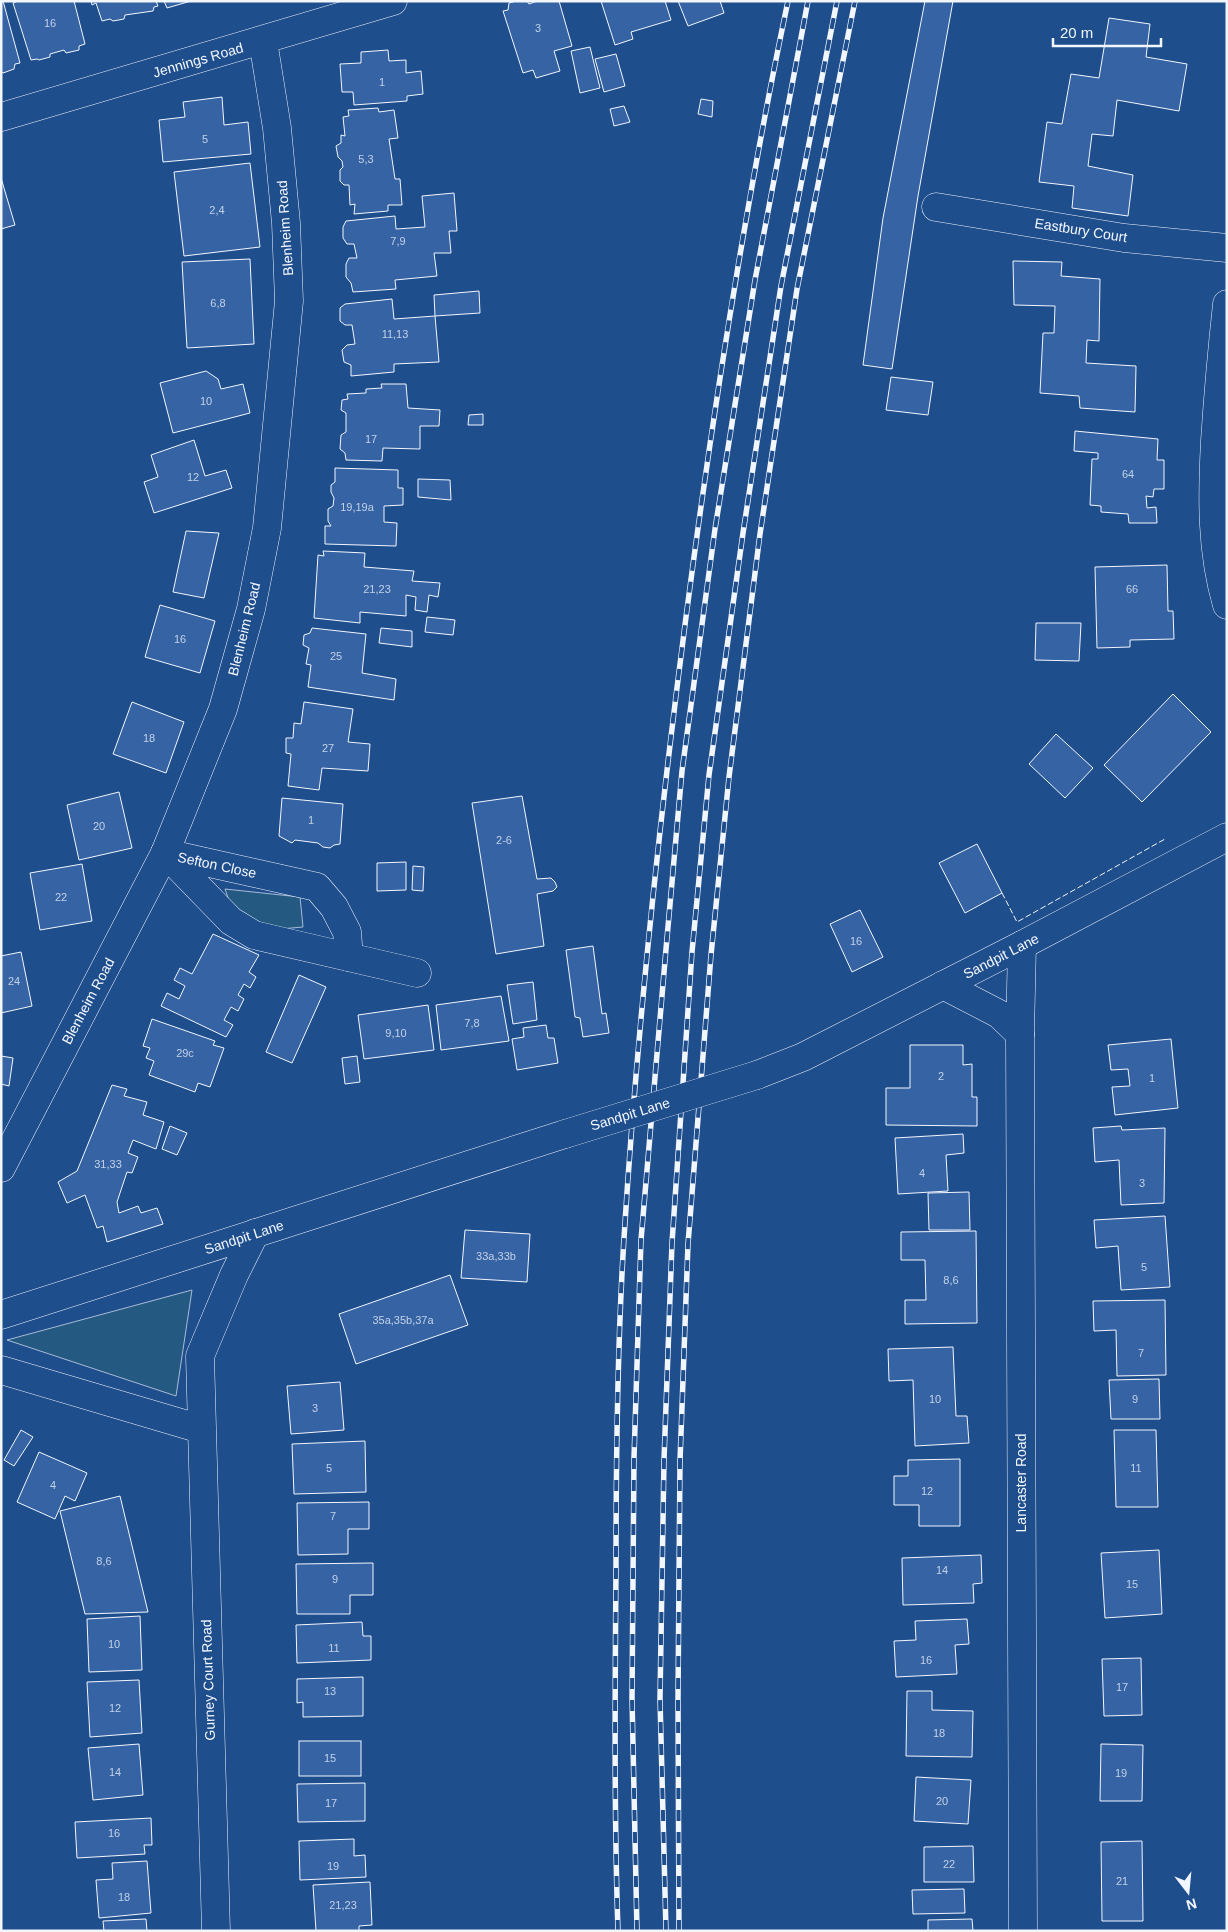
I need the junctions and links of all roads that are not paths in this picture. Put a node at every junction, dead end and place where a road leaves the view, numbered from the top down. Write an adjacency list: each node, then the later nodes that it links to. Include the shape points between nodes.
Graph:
1 (393, 1): 2 (street, Jennings Road)
2 (263, 41): 3 (street, Jennings Road); 9 (street, Blenheim Road, via 277,128 289,301 266,528 251,609 223,709)
3 (1, 117)
4 (936, 207): 5 (street, Eastbury Court, via 1124,238)
5 (1227, 248)
6 (1227, 304): 7 (street, via 1212,491 1215,545)
7 (1227, 605)
8 (1227, 837): 10 (street, Sandpit Lane)
9 (166, 853): 11 (street, Sefton Close, via 231,921 254,935); 11 (street, Sefton Close, via 317,887 334,907 348,932); 15 (street, Blenheim Road)
10 (1022, 945): 13 (street, Sandpit Lane); 14 (street, Lancaster Road)
11 (350, 957): 12 (street, Sefton Close)
12 (417, 973)
13 (944, 985): 14 (street, via 999,1014); 16 (street, Sandpit Lane, bridge, via 802,1057 757,1075)
14 (1020, 1034): 21 (street, Lancaster Road)
15 (1, 1168)
16 (255, 1233): 17 (street, Sandpit Lane); 19 (street, Gurney Court Road, via 200,1356)
17 (1, 1315)
18 (1, 1370): 19 (street)
19 (201, 1429): 20 (street, Gurney Court Road)
20 (216, 1931)
21 (1022, 1931)

